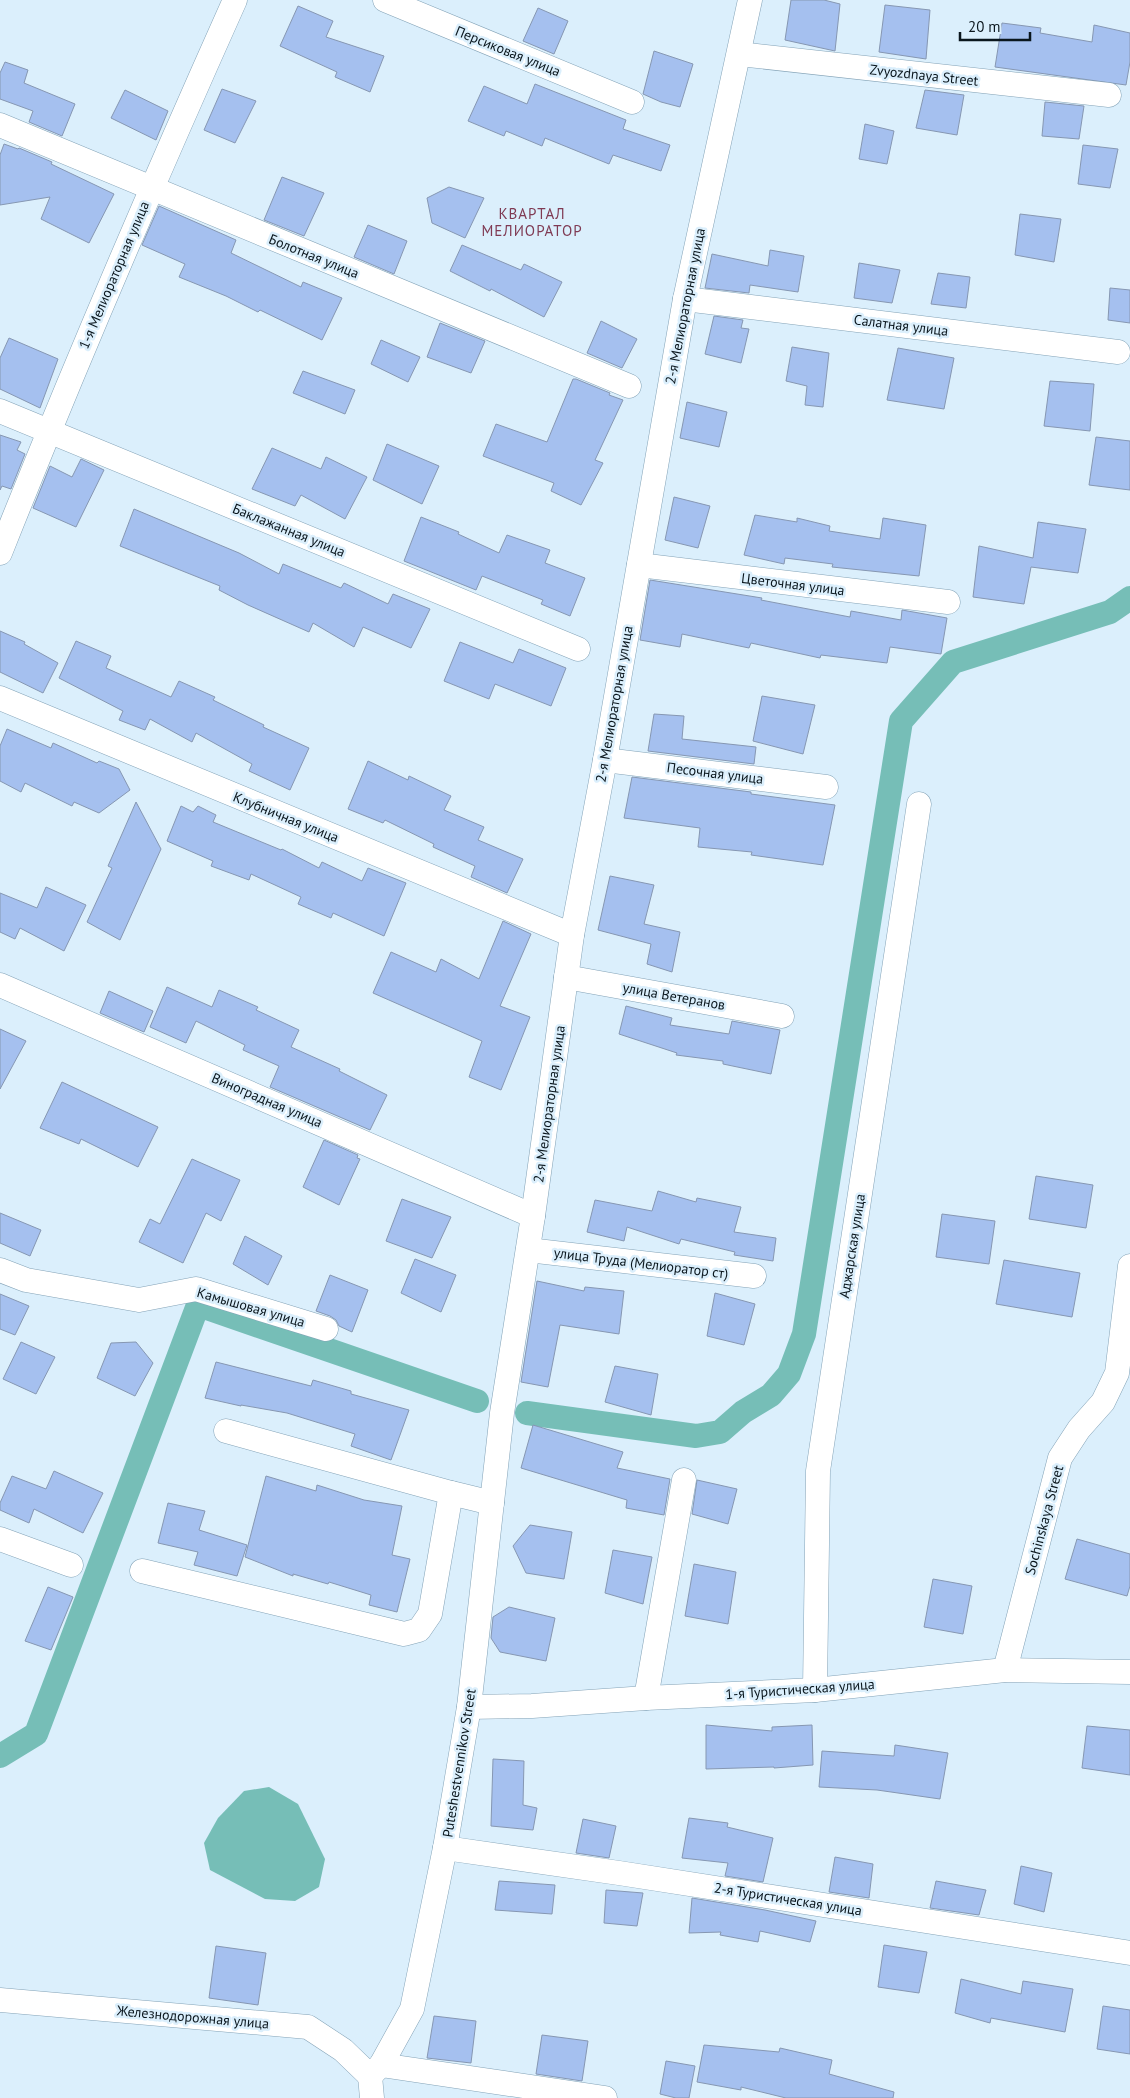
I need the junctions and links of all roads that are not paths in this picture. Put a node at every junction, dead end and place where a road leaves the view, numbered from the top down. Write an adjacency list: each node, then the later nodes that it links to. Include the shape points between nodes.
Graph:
1 (235, 0): 8 (street, 1-я Мелиораторная улица)
2 (385, 0): 6 (street, Персиковая улица)
3 (750, 0): 4 (street, 2-я Мелиораторная улица)
4 (739, 54): 5 (street, Zvyozdnaya Street); 9 (street, 2-я Мелиораторная улица)
5 (1109, 95)
6 (632, 102)
7 (0, 126): 8 (street, Болотная улица)
8 (150, 188): 11 (street, Болотная улица); 13 (street, 1-я Мелиораторная улица)
9 (685, 298): 10 (street, Салатная улица); 15 (street, 2-я Мелиораторная улица)
10 (1118, 352)
11 (629, 386)
12 (0, 411): 13 (street, Баклажанная улица)
13 (49, 431): 14 (street, 1-я Мелиораторная улица); 17 (street, Баклажанная улица)
14 (0, 553)
15 (639, 565): 16 (street, Цветочная улица); 19 (street, 2-я Мелиораторная улица)
16 (948, 602)
17 (578, 649)
18 (0, 698): 22 (street, Клубничная улица)
19 (605, 760): 20 (street, Песочная улица); 22 (street, 2-я Мелиораторная улица)
20 (826, 787)
21 (919, 804): 42 (street, Аджарская улица, via 818,1471)
22 (572, 935): 23 (street, 2-я Мелиораторная улица)
23 (566, 977): 25 (street, улица Ветеранов); 26 (street, 2-я Мелиораторная улица)
24 (0, 985): 26 (street, Виноградная улица)
25 (782, 1016)
26 (533, 1216): 27 (street, 2-я Мелиораторная улица)
27 (528, 1250): 30 (street, улица Труда (Мелиоратор ст)); 32 (street, 2-я Мелиораторная улица)
28 (1130, 1266): 40 (street, Sochinskaya Street, via 1117,1373 1103,1402 1079,1429 1060,1458)
29 (0, 1270): 31 (street, Камышовая улица, via 26,1280 139,1300 196,1289)
30 (754, 1276)
31 (326, 1329)
32 (502, 1413): 36 (street, Puteshestvennikov Street)
33 (226, 1431): 35 (street)
34 (684, 1480): 43 (street)
35 (451, 1493): 36 (street); 39 (street, via 430,1614 419,1630 412,1632 404,1634)
36 (492, 1503): 44 (street, Puteshestvennikov Street)
37 (0, 1539): 38 (street)
38 (70, 1565)
39 (142, 1571)
40 (1005, 1670): 41 (street, 1-я Туристическая улица); 42 (street, 1-я Туристическая улица)
41 (1130, 1672)
42 (815, 1690): 43 (street, 1-я Туристическая улица)
43 (646, 1698): 44 (street, 1-я Туристическая улица)
44 (469, 1707): 45 (street, Puteshestvennikov Street)
45 (445, 1848): 46 (street, 2-я Туристическая улица); 48 (street, Puteshestvennikov Street, via 412,2009)
46 (1130, 1953)
47 (0, 2000): 48 (street, Железнодорожная улица, via 308,2027 343,2050)
48 (374, 2080): 49 (street)
49 (605, 2098)

